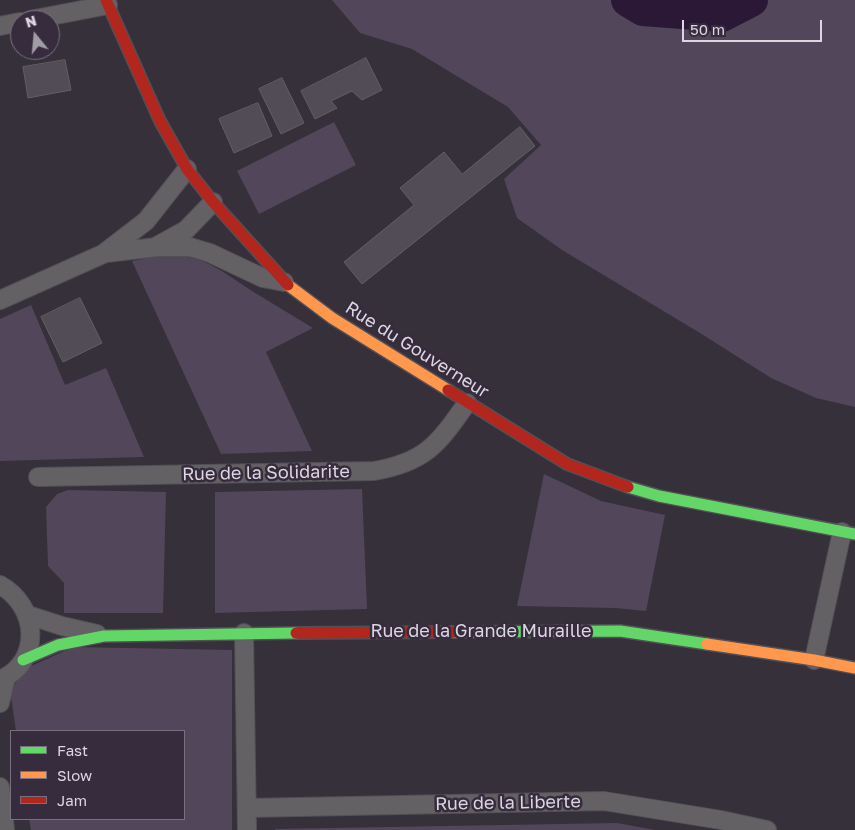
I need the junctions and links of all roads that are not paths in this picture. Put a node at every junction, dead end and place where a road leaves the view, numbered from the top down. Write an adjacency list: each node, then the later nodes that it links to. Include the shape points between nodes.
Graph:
1 (107, 3): 2 (street); 3 (street, Rue du Gouverneur, via 160,121)
2 (60, 13)
3 (187, 169): 4 (street, Rue du Gouverneur); 6 (street, via 146,221)
4 (213, 202): 5 (street, via 186,230); 7 (street, Rue du Gouverneur)
5 (156, 247): 6 (street); 7 (street, via 190,247 262,278)
6 (104, 254): 8 (street)
7 (284, 282): 9 (street, Rue du Gouverneur, via 332,318)
8 (0, 300)
9 (467, 403): 10 (street, Rue de la Solidarite, via 428,451 412,461 374,471); 11 (street, Rue du Gouverneur, via 568,464 612,482 659,496)
10 (38, 477)
11 (848, 533): 17 (street)
12 (0, 585): 13 (street, via 10,590)
13 (28, 615): 15 (street, Rue de la Grande Muraille); 16 (street, via 30,638)
14 (244, 633): 15 (street, Rue de la Grande Muraille); 17 (street, Rue de la Grande Muraille, via 620,631); 22 (street)
15 (104, 636): 16 (street, Rue de la Grande Muraille, via 58,645)
16 (23, 660): 19 (street)
17 (814, 660): 18 (street, Rue de la Grande Muraille)
18 (855, 668)
19 (3, 678): 20 (street)
20 (0, 704)
21 (0, 787): 23 (street)
22 (247, 808): 24 (street); 25 (street, Rue de la Liberte, via 604,801)
23 (5, 830)
24 (247, 830)
25 (767, 830)

